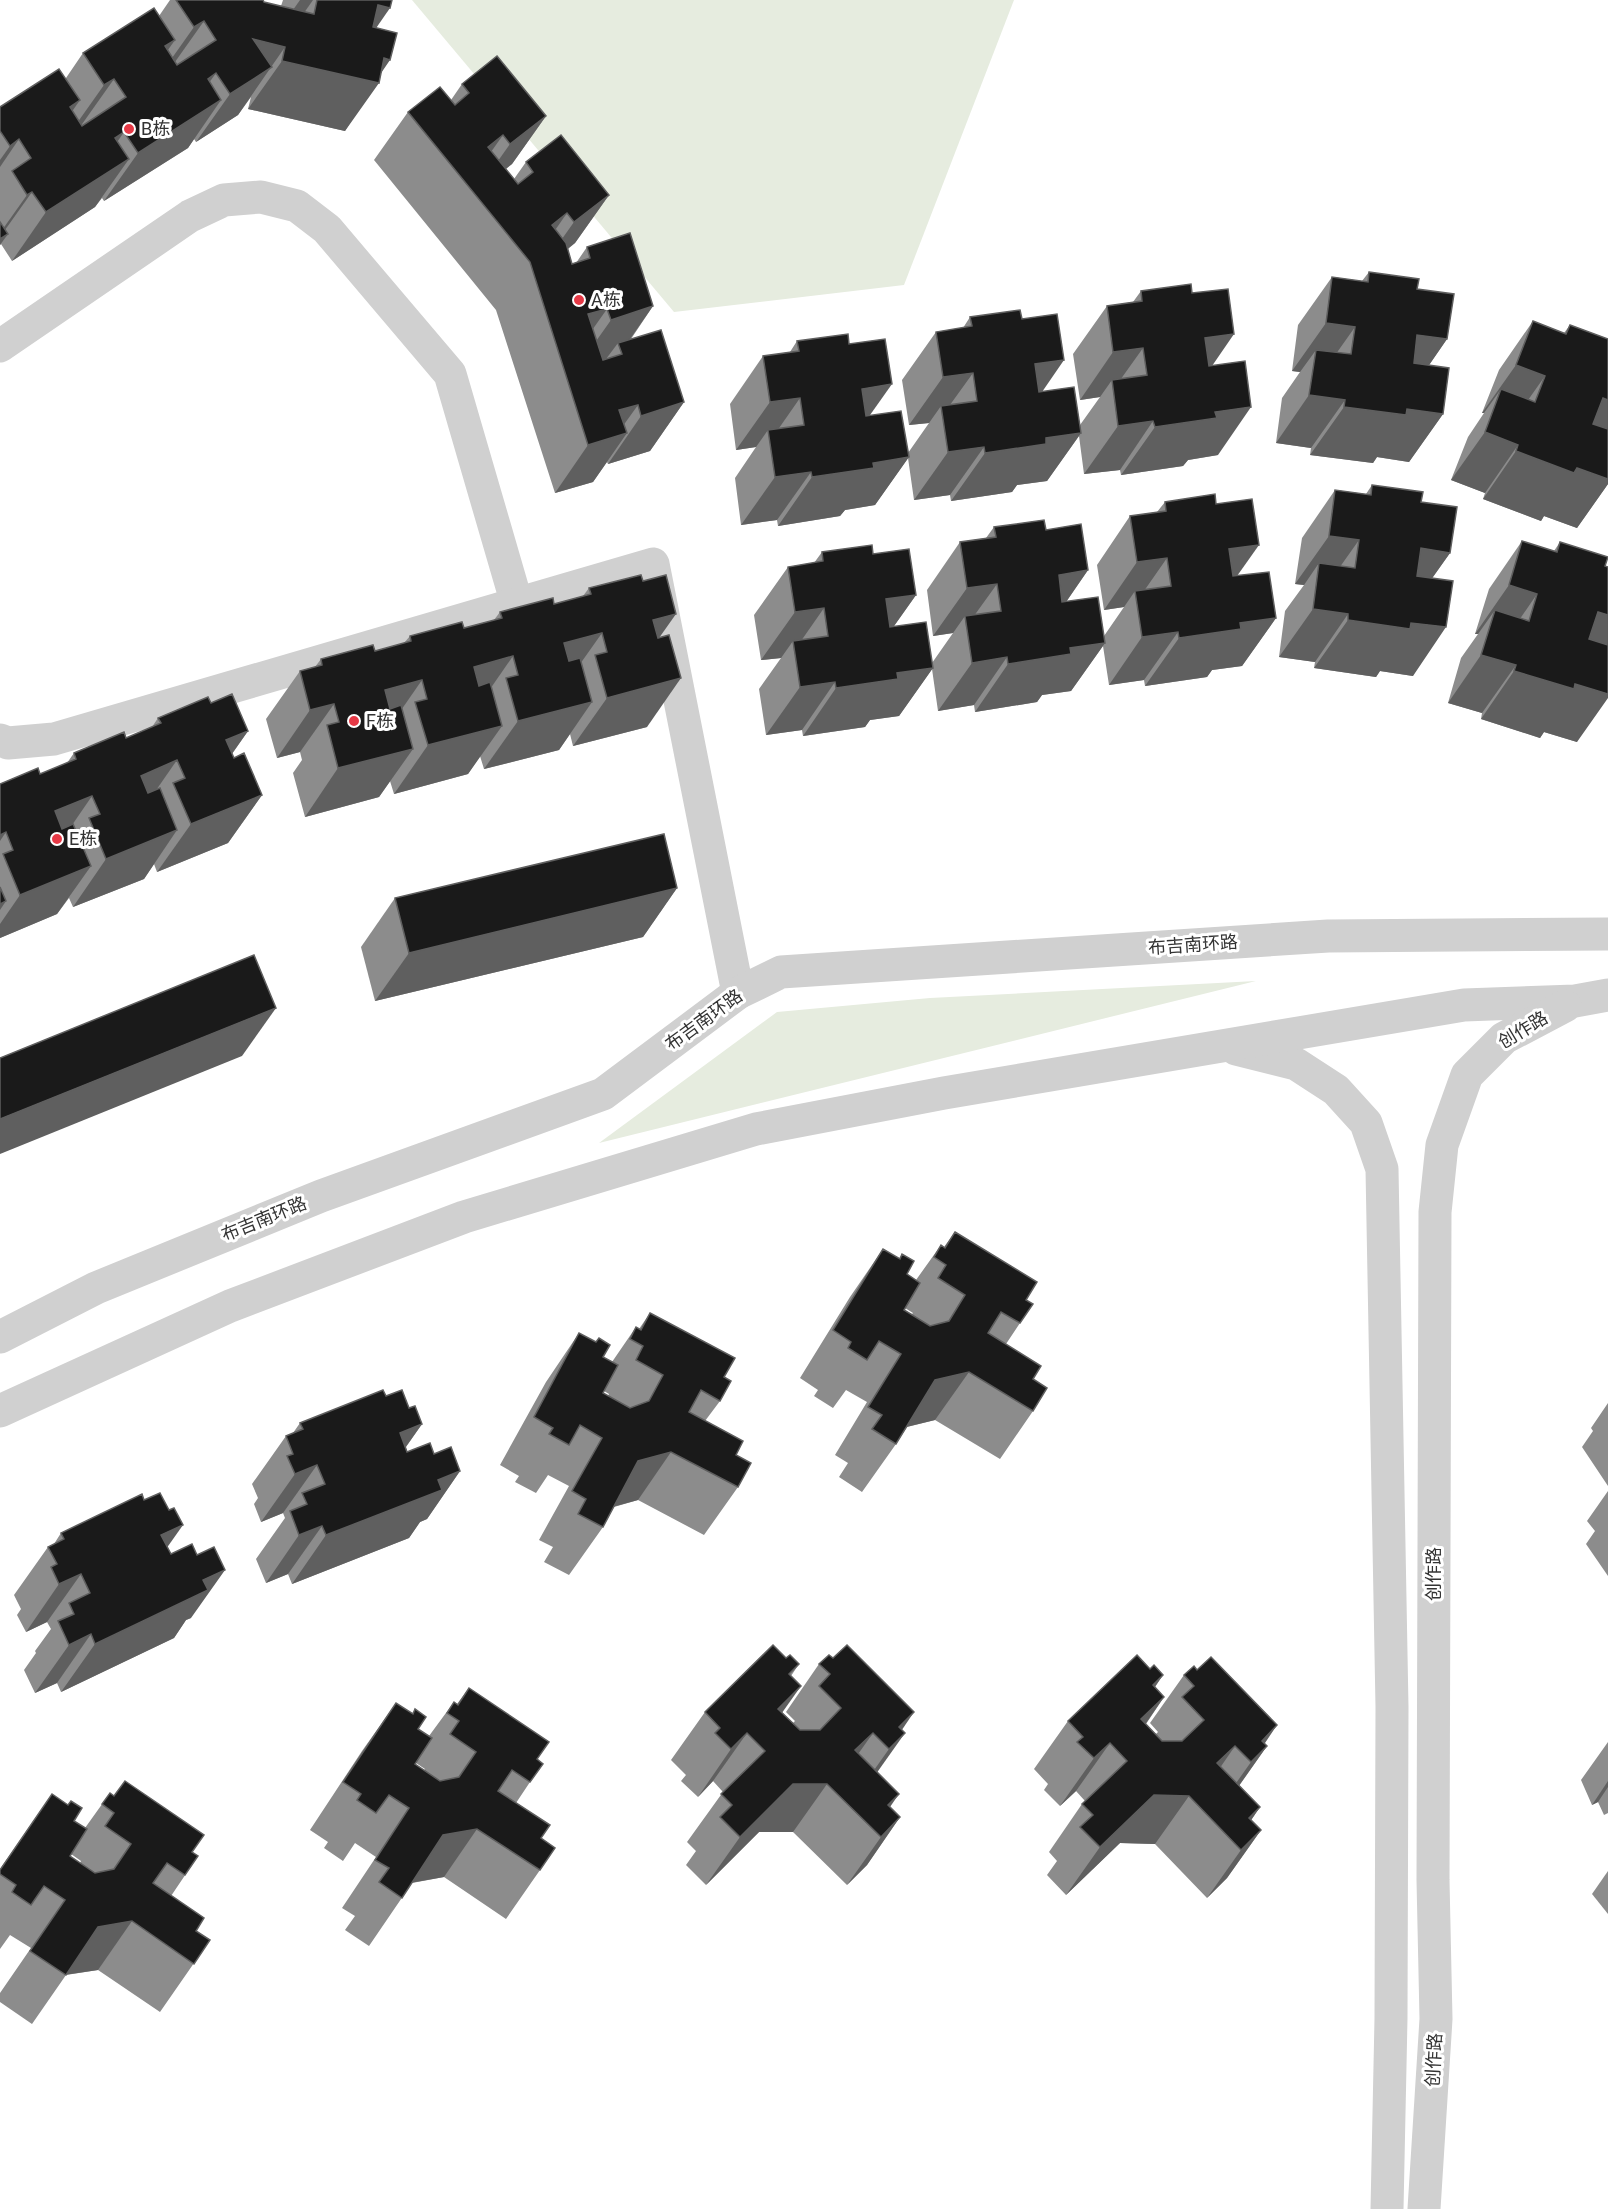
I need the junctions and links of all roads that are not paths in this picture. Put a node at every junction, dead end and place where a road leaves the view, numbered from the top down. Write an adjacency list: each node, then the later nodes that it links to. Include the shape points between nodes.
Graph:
1 (0, 346): 2 (street, via 190,216 224,200 261,196 297,206 327,229 450,374)
2 (517, 604): 3 (street, via 54,739); 5 (street, via 653,564)
3 (0, 740)
4 (1608, 934): 5 (street, 布吉南环路, via 1328,936 1041,954 781,972)
5 (738, 993): 9 (street, 布吉南环路, via 603,1094 310,1200 96,1288)
6 (1608, 995): 7 (street)
7 (1575, 1001): 8 (street, via 1464,1005); 12 (street, 创作路, via 1504,1038 1467,1075 1442,1145 1435,1212)
8 (1227, 1046): 10 (street, via 756,1129 464,1217 230,1306); 11 (street, via 1296,1064 1336,1090 1366,1123 1382,1169 1392,1707)
9 (0, 1337)
10 (0, 1411)
11 (1391, 2018): 12 (street); 13 (street)
12 (1436, 2019): 14 (street, 创作路)
13 (1387, 2209)
14 (1424, 2209)

